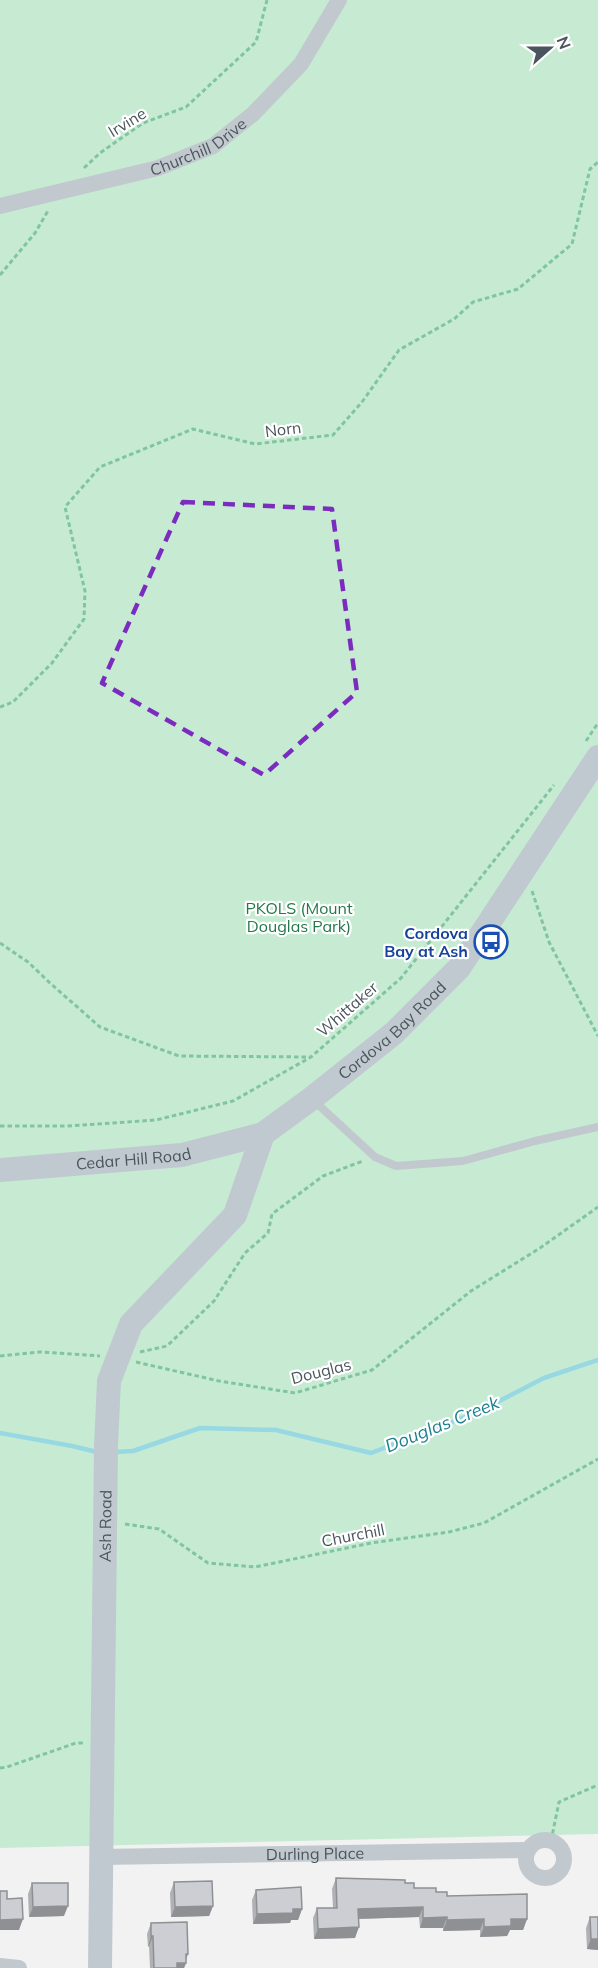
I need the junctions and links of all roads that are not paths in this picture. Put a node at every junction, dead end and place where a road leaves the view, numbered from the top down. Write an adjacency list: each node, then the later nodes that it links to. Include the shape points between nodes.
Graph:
1 (339, 0): 2 (street, Churchill Drive, via 301,64 253,114 213,146 158,168)
2 (0, 206)
3 (590, 752): 4 (main road, Cordova Bay Road, via 525,868 459,968 394,1033)
4 (311, 1099): 5 (lane, via 375,1157 396,1166 463,1161); 6 (main road, Cordova Bay Road)
5 (598, 1127)
6 (263, 1134): 7 (main road, Cedar Hill Road, via 182,1155); 9 (main road, Ash Road, via 235,1215 131,1324 109,1381)
7 (0, 1170)
8 (528, 1850): 8 (street, Durling Place, via 538,1841 551,1841 561,1848 565,1860 560,1871 544,1878 532,1873 527,1862); 9 (street, Durling Place)
9 (101, 1857): 12 (main road, Ash Road)
10 (0, 1966): 11 (street)
11 (19, 1968)
12 (100, 1968)

